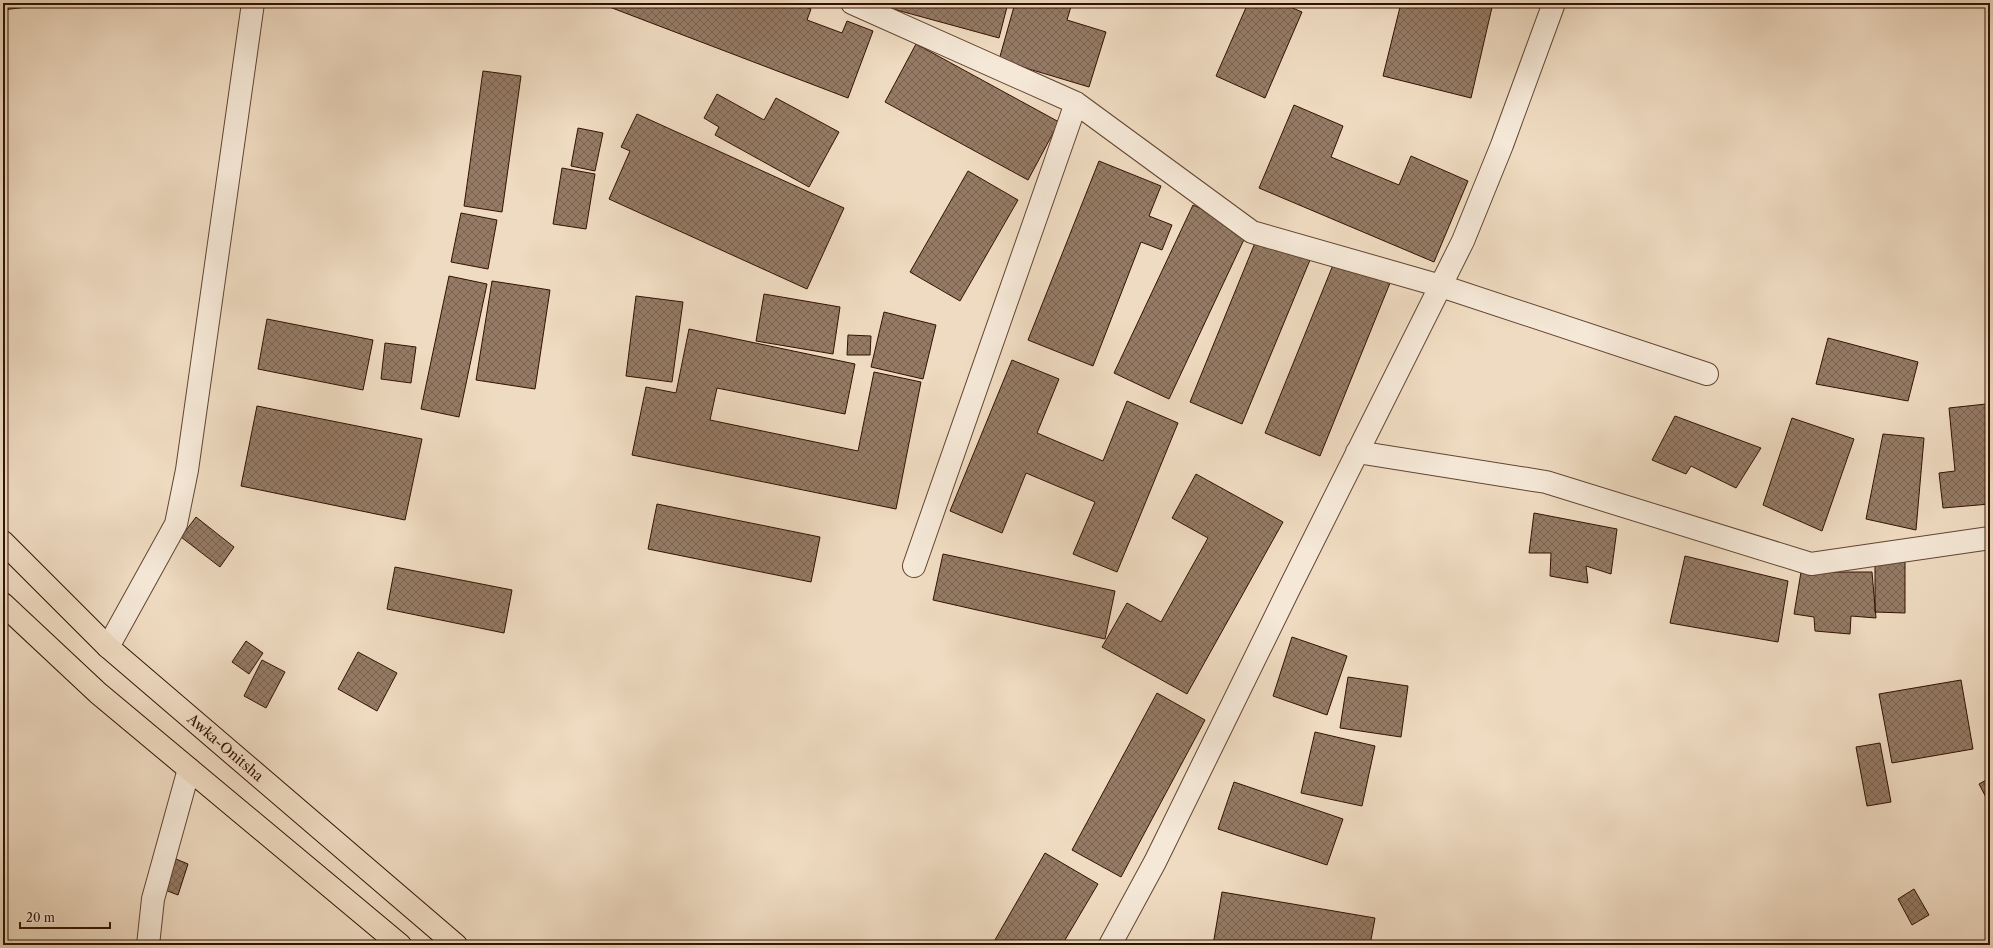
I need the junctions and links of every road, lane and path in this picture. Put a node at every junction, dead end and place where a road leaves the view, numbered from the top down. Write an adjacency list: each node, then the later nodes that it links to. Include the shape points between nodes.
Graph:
1 (253, 3): 12 (street, via 187,470 176,524)
2 (852, 3): 4 (street)
3 (1554, 3): 5 (street, via 1502,145)
4 (1076, 103): 5 (street, via 1252,232); 10 (street)
5 (1441, 286): 6 (street); 7 (street)
6 (1707, 374)
7 (1357, 452): 8 (street, via 1546,482 1811,564); 17 (street, via 1155,862)
8 (1990, 538)
9 (3, 542): 12 (main road, Awka-Onitsha)
10 (914, 566)
11 (3, 604): 13 (main road, via 98,693)
12 (108, 648): 16 (main road, Awka-Onitsha)
13 (189, 769): 14 (street, via 153,899); 15 (main road)
14 (148, 945)
15 (400, 945)
16 (456, 945)
17 (1110, 945)

